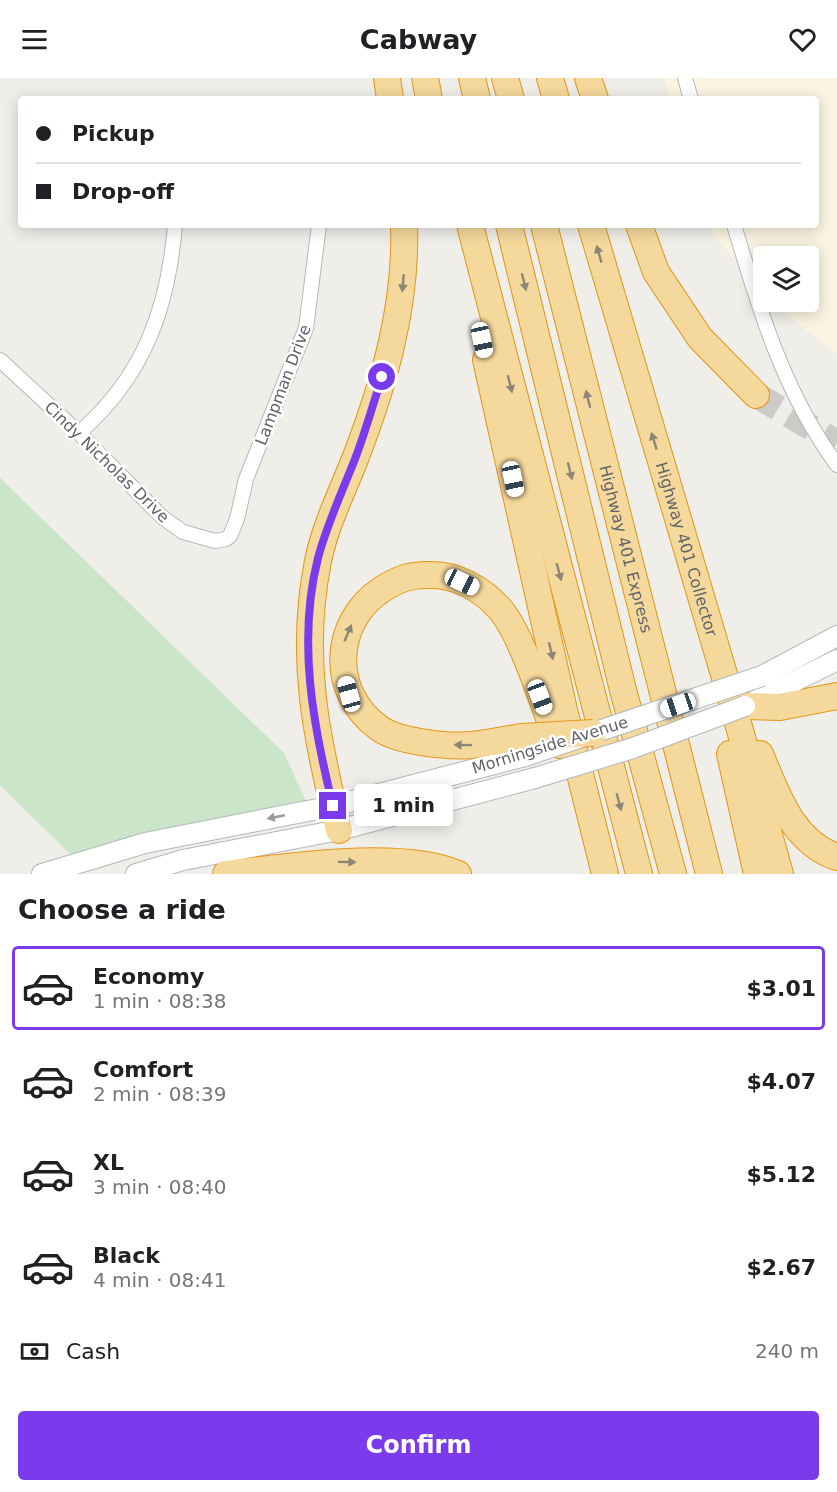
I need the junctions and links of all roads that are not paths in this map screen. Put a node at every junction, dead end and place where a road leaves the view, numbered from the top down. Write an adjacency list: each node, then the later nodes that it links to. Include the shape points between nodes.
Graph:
1 (387, 78): 7 (highway)
2 (472, 78): 8 (highway)
3 (505, 78): 9 (highway)
4 (550, 78): 10 (highway)
5 (588, 78): 11 (highway)
6 (685, 78): 12 (street)
7 (390, 96)
8 (476, 96)
9 (510, 96)
10 (555, 96)
11 (594, 96)
12 (690, 96)
13 (175, 228): 25 (street, via 167,290 140,359 127,382)
14 (319, 228): 27 (street, Lampman Drive, via 306,328 246,479 231,536)
15 (404, 228): 35 (highway, one-way to 35, via 401,300 393,338 356,458 318,559 311,602 310,683 319,748)
16 (457, 228): 34 (highway, one-way to 34)
17 (471, 228): 42 (highway, one-way to 42)
18 (510, 228): 43 (highway, one-way to 43, via 623,690)
19 (545, 228): 44 (highway, Highway 401 Express, one-way to 19)
20 (592, 228): 30 (highway, Highway 401 Collector, one-way to 20)
21 (640, 228): 24 (highway, via 656,272 700,338)
22 (735, 228): 26 (street, via 770,339 792,392)
23 (0, 360): 25 (street, Cindy Nicholas Drive)
24 (756, 395)
25 (79, 433): 27 (street, Cindy Nicholas Drive, via 162,518 183,532 215,541)
26 (837, 465)
27 (226, 539)
28 (837, 636): 30 (main road, Morningside Avenue)
29 (837, 660): 30 (main road, Morningside Avenue)
30 (757, 696): 31 (highway); 32 (main road, Morningside Avenue, bridge); 35 (main road, Morningside Avenue, bridge, via 633,748 535,778); 36 (highway, via 752,735 788,819 817,848); 45 (highway, via 727,741); 46 (highway, Highway 401 Collector)
31 (837, 696)
32 (593, 733): 33 (highway, bridge)
33 (523, 746): 34 (highway, one-way to 34, via 431,743 380,729 363,714 349,694 343,669 344,642 367,600 396,580 416,574 447,575 477,589 500,608 517,638 571,774); 35 (main road, Morningside Avenue)
34 (583, 793): 41 (highway)
35 (336, 818): 37 (main road, Morningside Avenue, one-way to 37, via 145,843); 38 (main road, Morningside Avenue)
36 (837, 857)
37 (42, 874)
38 (136, 874)
39 (226, 874): 40 (highway, one-way to 40, via 328,862 417,864)
40 (458, 874)
41 (605, 874)
42 (639, 874)
43 (673, 874)
44 (709, 874)
45 (757, 874)
46 (780, 874)

